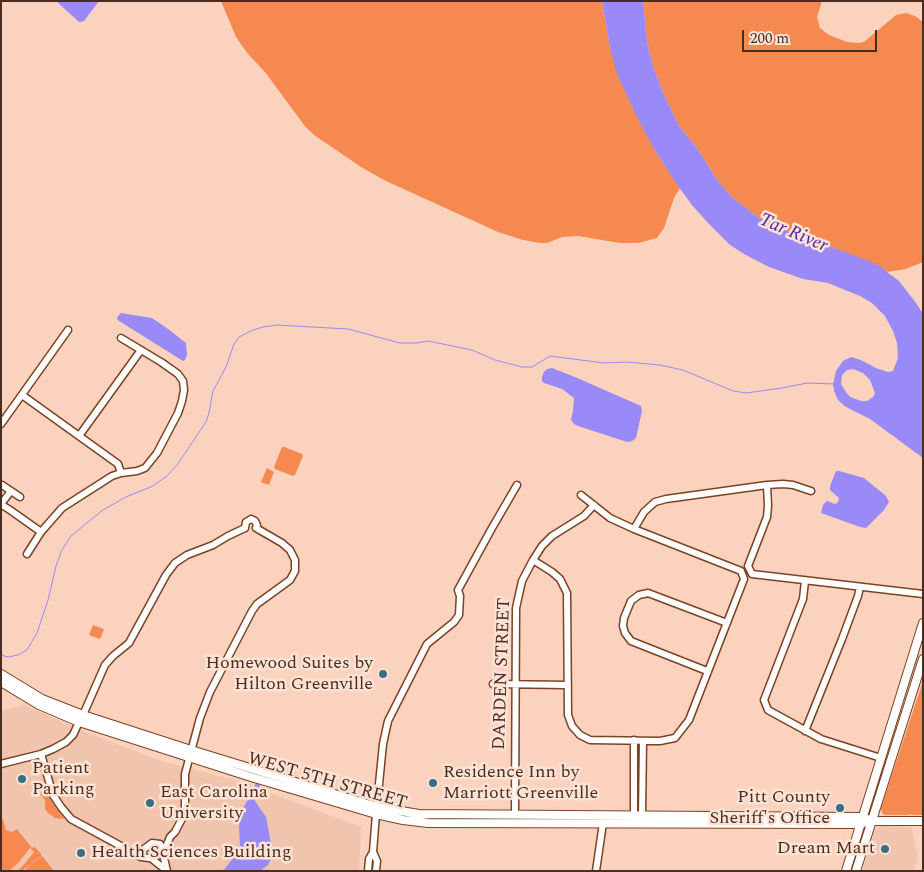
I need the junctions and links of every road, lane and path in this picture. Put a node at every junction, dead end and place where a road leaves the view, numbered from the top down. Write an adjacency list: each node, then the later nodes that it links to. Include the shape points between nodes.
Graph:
1 (68, 330): 4 (street)
2 (121, 338): 3 (street)
3 (141, 350): 6 (street); 7 (street, via 178,374 183,380 184,390 178,413 156,453 144,468)
4 (22, 395): 5 (street); 6 (street)
5 (1, 424)
6 (79, 436): 7 (street, via 118,464)
7 (122, 473): 18 (street, via 62,508)
8 (2, 485): 11 (street)
9 (517, 485): 41 (street, via 458,590 460,615 427,644 388,721)
10 (767, 485): 12 (street, via 793,485); 17 (street, via 655,502 644,512); 21 (street, via 767,517 748,566 752,574)
11 (11, 491): 14 (street); 15 (street)
12 (811, 491)
13 (581, 496): 16 (street)
14 (20, 497)
15 (1, 505): 18 (street)
16 (594, 505): 17 (street, via 610,518); 20 (street, DARDEN STREET, via 584,516 552,536)
17 (634, 530): 24 (street, via 740,571 744,579)
18 (41, 532): 19 (street)
19 (27, 554)
20 (533, 560): 31 (street, DARDEN STREET, via 522,581 516,608); 32 (street, via 552,572 567,593)
21 (805, 581): 22 (street); 34 (street, via 803,598 764,700 768,710)
22 (860, 587): 23 (street); 34 (street)
23 (923, 594)
24 (726, 623): 27 (street); 27 (street, via 648,592 631,601 624,618 625,633 631,641)
25 (923, 623): 39 (main road)
26 (923, 659): 46 (main road)
27 (708, 671): 36 (street, via 689,720 676,738)
28 (1, 674): 33 (main road, WEST 5TH STREET)
29 (1, 682): 33 (main road, WEST 5TH STREET, via 40,705)
30 (493, 684): 31 (street)
31 (516, 685): 32 (street); 42 (street, DARDEN STREET)
32 (568, 685): 35 (street, via 568,715 580,735 590,740)
33 (81, 718): 37 (street, via 66,742); 38 (main road, WEST 5TH STREET); 38 (street, via 104,665 129,643 175,564 187,555 213,546 245,528 250,531 256,528 290,550 295,571 290,580 257,604 252,612 204,705)
34 (805, 731): 39 (street)
35 (634, 740): 36 (street); 44 (street)
36 (643, 741): 44 (street)
37 (41, 754): 40 (street); 55 (street, via 53,795 71,819)
38 (190, 754): 41 (main road, WEST 5TH STREET); 51 (street, via 185,774 184,813)
39 (882, 758): 45 (main road)
40 (1, 764)
41 (376, 810): 42 (main road, WEST 5TH STREET, via 419,814); 48 (main road, WEST 5TH STREET, via 403,820 428,823); 54 (street)
42 (514, 814): 43 (main road, WEST 5TH STREET)
43 (585, 815): 44 (main road, WEST 5TH STREET); 48 (main road)
44 (638, 815): 45 (main road, WEST 5TH STREET); 49 (main road, via 642,818 639,820)
45 (862, 821): 46 (main road, WEST 5TH STREET); 50 (main road, WEST 5TH STREET); 62 (main road)
46 (872, 821): 47 (main road, WEST 5TH STREET); 63 (main road)
47 (923, 821)
48 (522, 822): 49 (main road, WEST 5TH STREET)
49 (577, 823): 50 (main road, WEST 5TH STREET)
50 (603, 823): 61 (street)
51 (170, 837): 52 (street); 56 (street)
52 (157, 843): 53 (street); 56 (street, via 162,846)
53 (147, 848): 55 (street); 57 (street)
54 (373, 852): 59 (street); 60 (street, via 377,861)
55 (132, 853): 57 (street)
56 (163, 853): 57 (street, via 160,858); 58 (street)
57 (150, 858): 58 (street)
58 (166, 871)
59 (368, 871)
60 (376, 871)
61 (596, 871)
62 (846, 871)
63 (856, 871)

